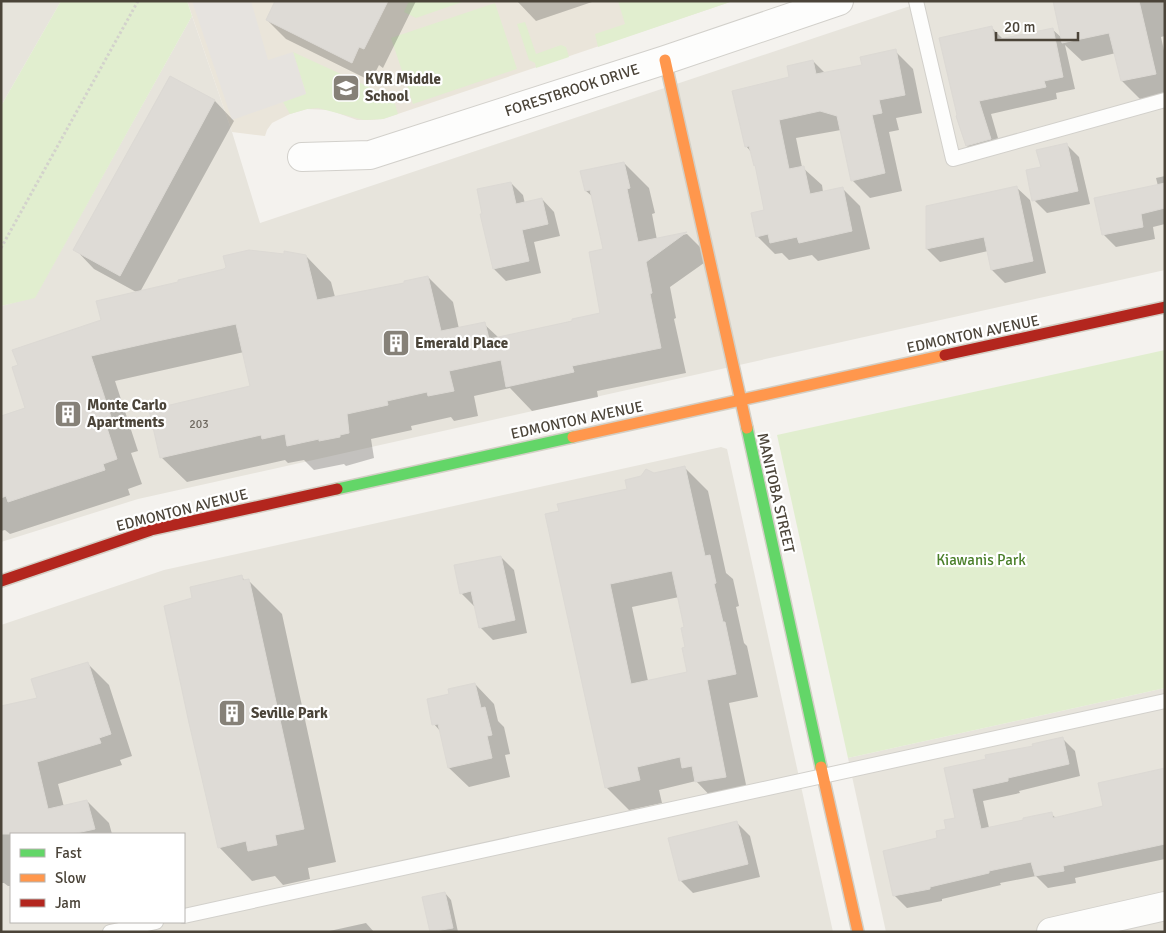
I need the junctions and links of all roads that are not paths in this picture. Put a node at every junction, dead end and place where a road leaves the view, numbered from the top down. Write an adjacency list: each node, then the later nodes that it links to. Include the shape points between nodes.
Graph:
1 (839, 1): 3 (street, FORESTBROOK DRIVE)
2 (916, 1): 4 (lane, via 953,159)
3 (665, 60): 5 (street, FORESTBROOK DRIVE, via 370,155); 7 (street, MANITOBA STREET)
4 (1165, 100)
5 (302, 156)
6 (1165, 307): 7 (street, EDMONTON AVENUE)
7 (739, 400): 8 (street, EDMONTON AVENUE, via 151,530); 10 (street, MANITOBA STREET)
8 (1, 581)
9 (1165, 701): 10 (lane)
10 (824, 775): 12 (lane); 15 (street, MANITOBA STREET)
11 (1165, 906): 16 (street)
12 (185, 916)
13 (151, 923): 14 (lane)
14 (110, 932)
15 (858, 932)
16 (1051, 932)

